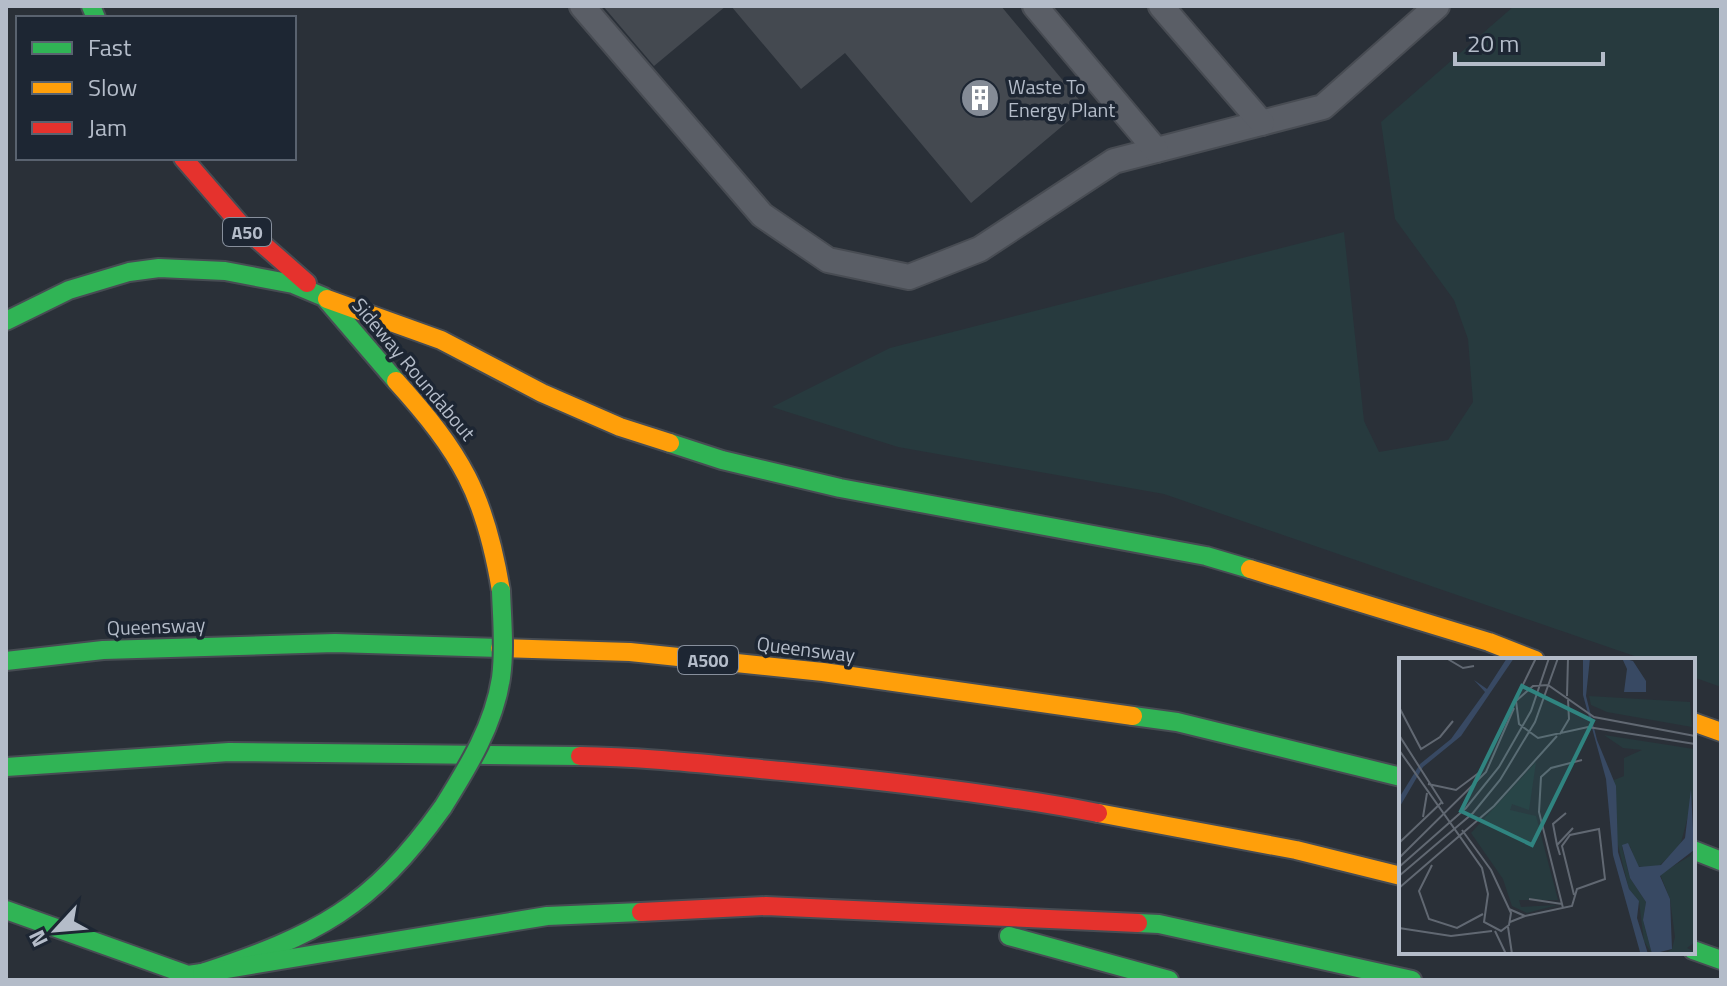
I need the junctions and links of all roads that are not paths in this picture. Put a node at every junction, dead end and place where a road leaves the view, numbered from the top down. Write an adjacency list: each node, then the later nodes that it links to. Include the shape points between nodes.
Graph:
1 (582, 6): 6 (lane, via 762,215 828,260 909,277 980,249 1114,161)
2 (1035, 6): 6 (lane)
3 (1161, 6): 5 (lane)
4 (1437, 6): 5 (lane, via 1323,107)
5 (1262, 123): 6 (lane)
6 (1156, 150)
7 (185, 160): 8 (highway, A50, via 236,221)
8 (325, 297): 9 (highway, Sideway Roundabout, via 237,272 151,267 74,285); 10 (highway, via 441,340 620,427 722,460 840,488 1206,556); 23 (highway, Sideway Roundabout, bridge, via 436,424 470,476 489,527 501,591 500,679 480,744 443,807 398,866 321,925)
9 (6, 321)
10 (1530, 658)
11 (6, 661): 15 (highway, Queensway / A500, via 103,650 335,643 630,652 823,672 1177,722)
12 (1695, 723): 13 (highway)
13 (1721, 732)
14 (6, 767): 18 (highway, via 229,752 635,757 1035,801 1296,850)
15 (1399, 777)
16 (1695, 851): 17 (highway)
17 (1721, 861)
18 (1399, 876)
19 (6, 910): 23 (highway)
20 (907, 913): 23 (highway, via 766,906 547,916); 25 (highway); 26 (highway, via 1159,924)
21 (1695, 951): 22 (highway)
22 (1721, 960)
23 (195, 974): 24 (highway)
24 (169, 980)
25 (1169, 980)
26 (1412, 980)

